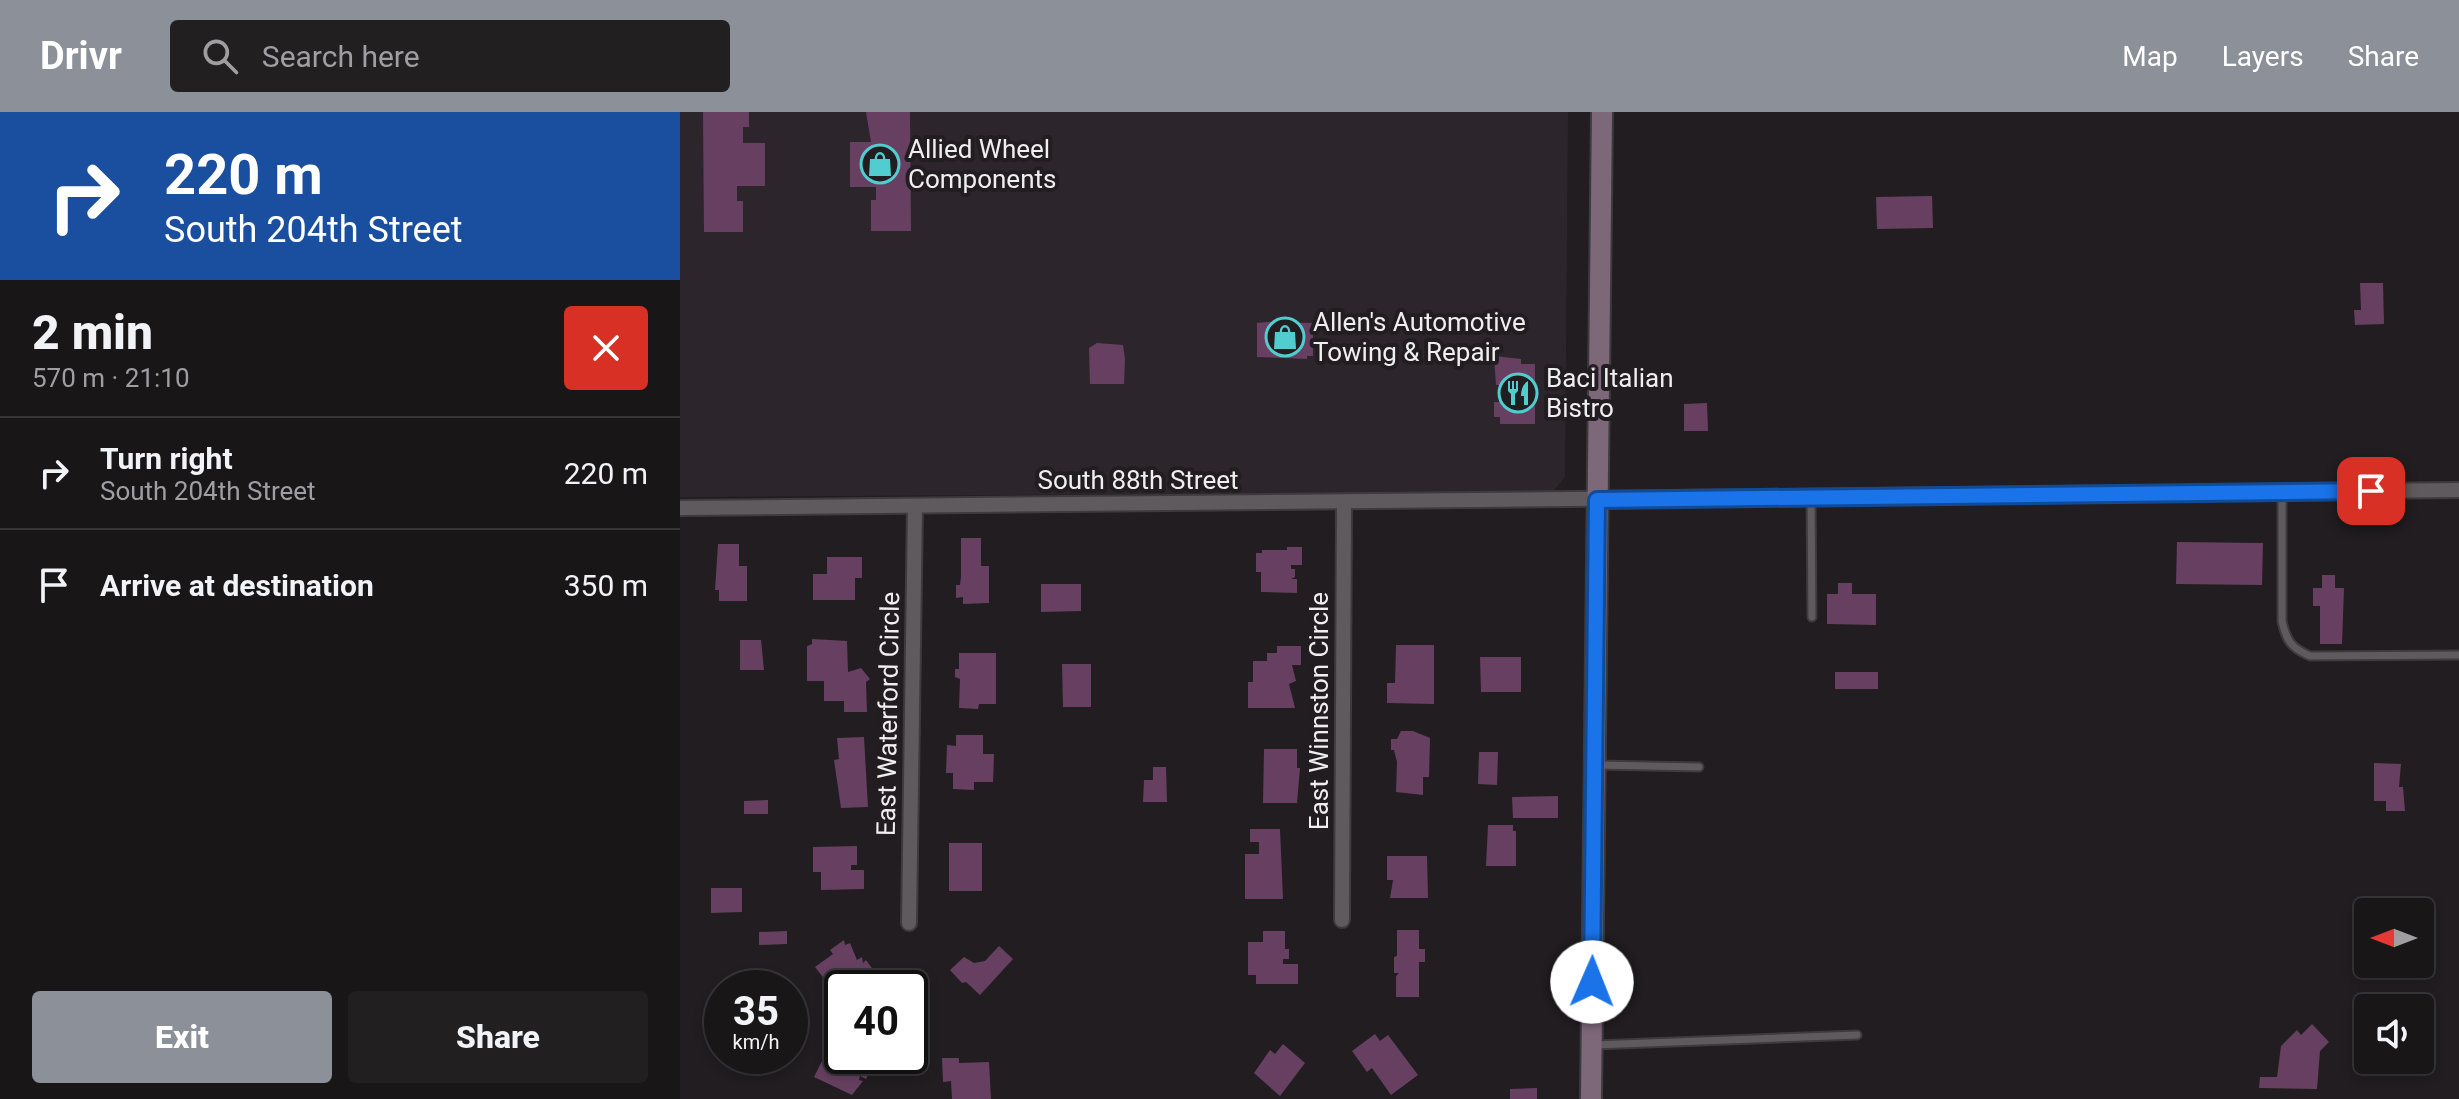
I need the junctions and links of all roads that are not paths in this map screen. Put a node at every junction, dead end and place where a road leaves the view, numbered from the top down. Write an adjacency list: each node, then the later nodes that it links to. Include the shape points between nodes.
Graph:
1 (1602, 112): 5 (street)
2 (2459, 490): 3 (street, South 88th Street)
3 (2282, 492): 4 (street, South 88th Street); 10 (lane, via 2282,621 2295,650 2310,656)
4 (1811, 498): 5 (street, South 88th Street); 9 (lane)
5 (1597, 500): 6 (street, South 88th Street); 11 (street)
6 (1344, 503): 7 (street, South 88th Street); 13 (street, East Winnston Circle)
7 (915, 506): 8 (street, South 88th Street); 14 (street, East Waterford Circle)
8 (680, 508)
9 (1812, 617)
10 (2459, 655)
11 (1594, 765): 12 (lane); 16 (street)
12 (1699, 767)
13 (1342, 920)
14 (909, 923)
15 (1857, 1035): 16 (lane)
16 (1592, 1045): 17 (street)
17 (1591, 1099)

